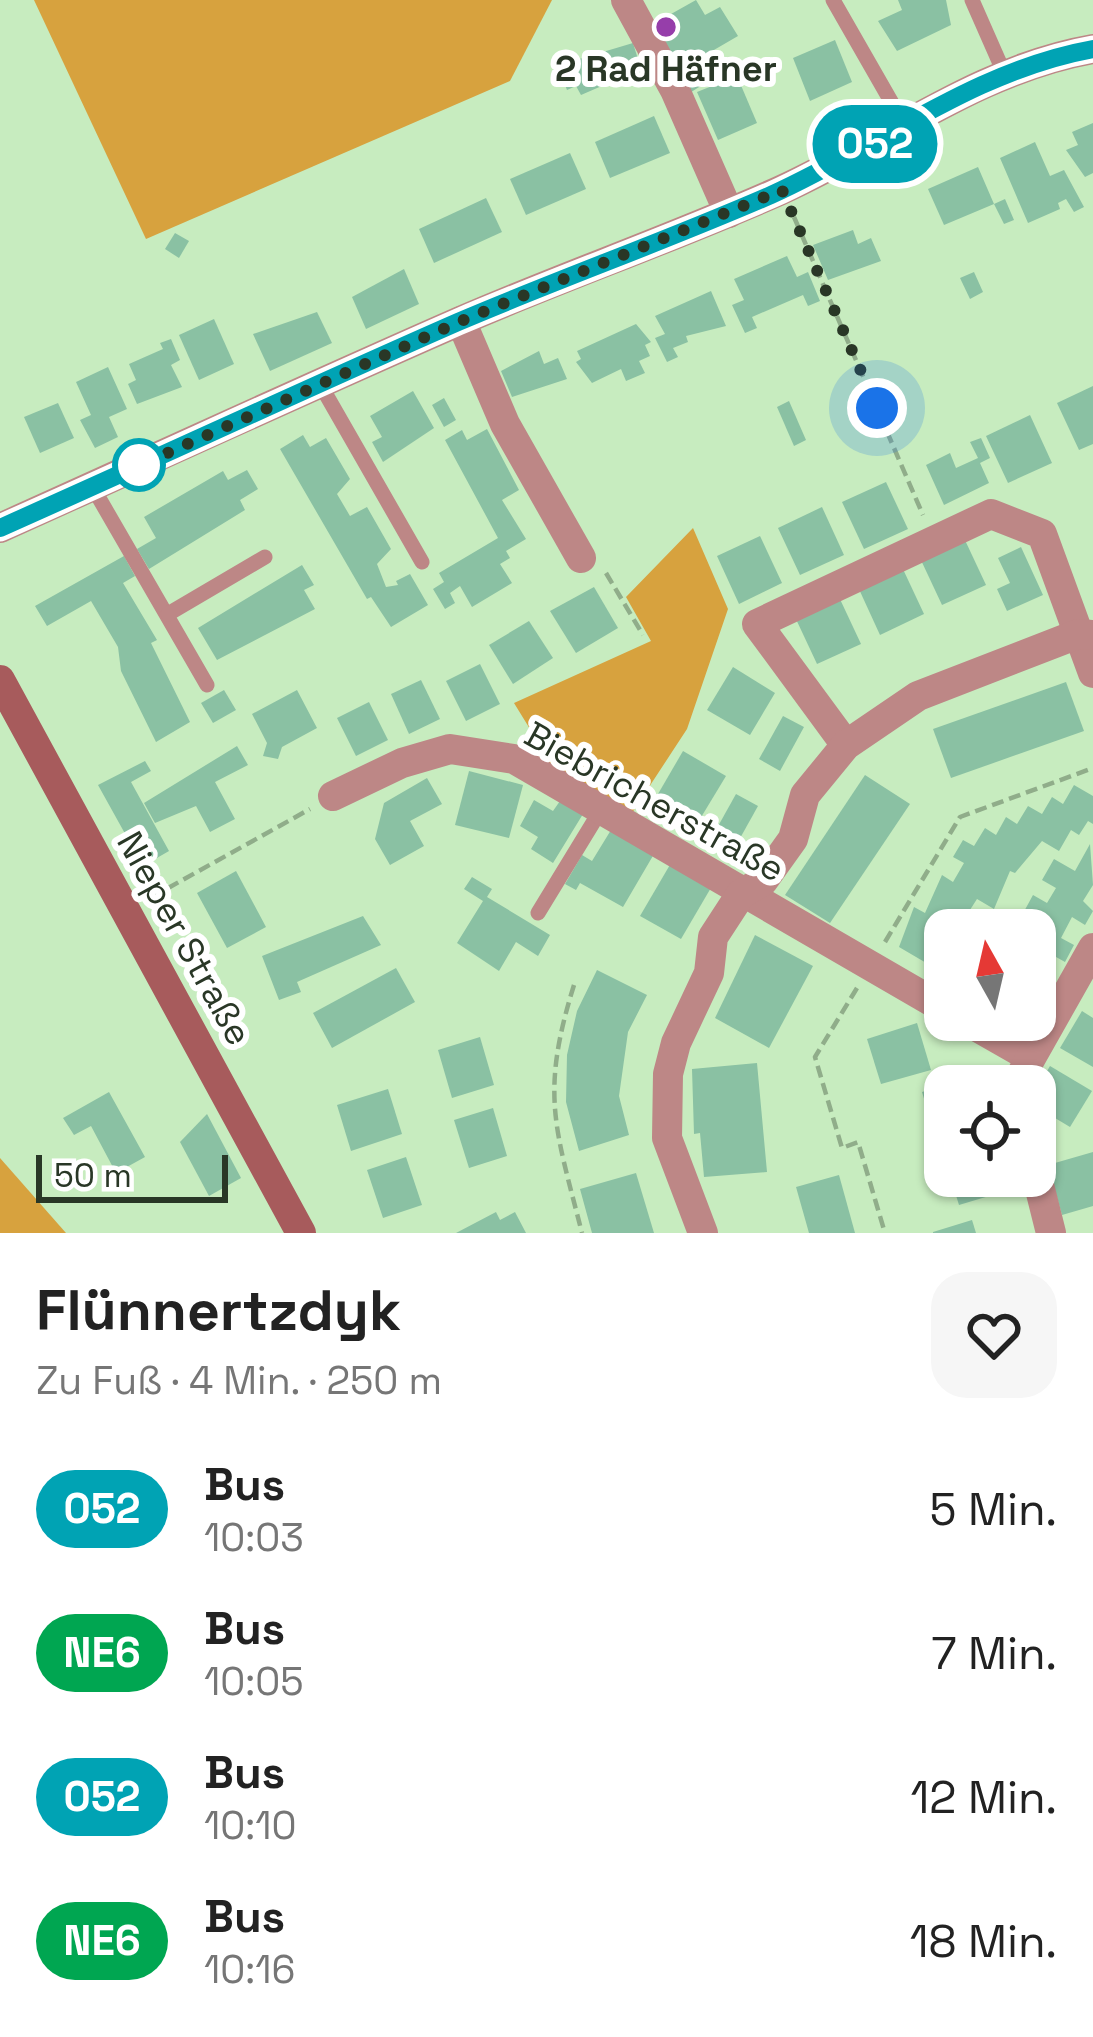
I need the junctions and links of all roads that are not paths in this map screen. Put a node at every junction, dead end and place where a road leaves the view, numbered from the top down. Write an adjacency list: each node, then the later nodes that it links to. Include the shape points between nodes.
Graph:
1 (626, 0): 7 (street)
2 (833, 0): 6 (lane)
3 (972, 0): 5 (lane)
4 (1093, 50): 5 (street)
5 (1006, 76): 6 (street)
6 (904, 124): 7 (street, via 849,160)
7 (729, 213): 8 (street)
8 (461, 321): 9 (street); 13 (street, via 505,424)
9 (320, 384): 10 (street); 14 (lane)
10 (92, 487): 11 (street); 15 (lane)
11 (0, 528)
12 (265, 556): 15 (lane)
13 (581, 558)
14 (422, 562)
15 (168, 614): 19 (lane)
16 (1085, 634): 17 (street); 20 (street, via 918,696); 20 (street, via 1042,534 991,514 762,618 759,633)
17 (1093, 673)
18 (0, 680): 31 (main road, Nieper Straße)
19 (207, 685)
20 (846, 745): 23 (street, via 805,795 793,839 763,881)
21 (333, 796): 22 (street, Biebricherstraße, via 450,749 514,759)
22 (599, 813): 23 (street, Biebricherstraße); 24 (lane)
23 (741, 894): 26 (street, Biebricherstraße); 32 (street, via 713,937 709,973 668,1074 668,1138)
24 (538, 913)
25 (1093, 947): 28 (street)
26 (924, 997)
27 (1002, 1041): 28 (street)
28 (1028, 1056): 29 (street)
29 (1024, 1065)
30 (1042, 1197): 33 (street)
31 (301, 1233)
32 (703, 1233)
33 (1051, 1233)

